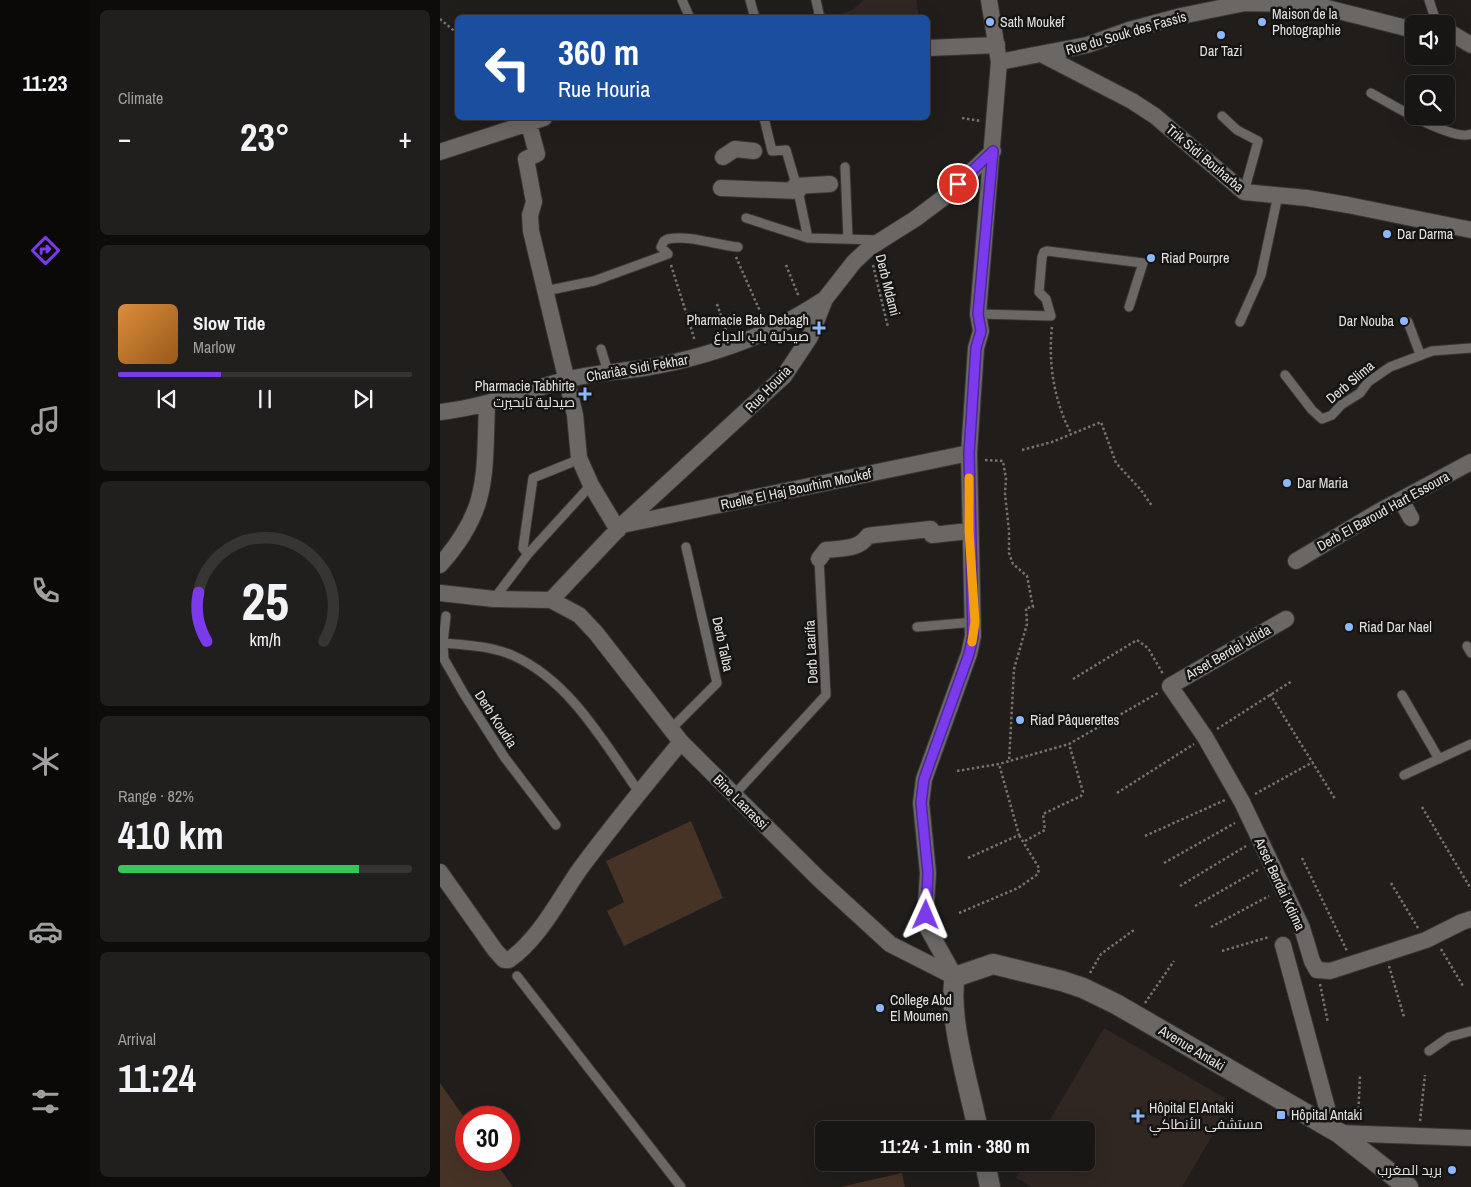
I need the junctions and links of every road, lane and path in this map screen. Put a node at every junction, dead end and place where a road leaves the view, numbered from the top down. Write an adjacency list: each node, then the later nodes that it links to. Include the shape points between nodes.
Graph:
1 (682, 0): 6 (lane)
2 (750, 0): 7 (lane)
3 (816, 0): 8 (lane)
4 (989, 0): 14 (street)
5 (1429, 0): 9 (lane)
6 (689, 15)
7 (754, 15)
8 (819, 15)
9 (1434, 15)
10 (440, 19): 12 (path)
11 (1405, 28): 17 (street, Rue du Souk des Fassis, via 1311,4 1245,4 1181,16)
12 (455, 32)
13 (1455, 35): 15 (street)
14 (997, 45): 16 (street); 18 (street)
15 (1471, 45)
16 (930, 48)
17 (1043, 55): 18 (street, Rue du Souk des Fassis); 34 (street, Trik Sidi Bouharba, via 1155,116)
18 (999, 62): 27 (street)
19 (1371, 93): 24 (lane, via 1428,124 1465,136)
20 (1222, 116): 34 (lane, via 1258,141)
21 (539, 120): 23 (street)
22 (764, 120): 26 (lane)
23 (528, 124): 28 (street); 44 (street, via 537,154 526,159 534,202 530,226)
24 (1471, 134)
25 (754, 151): 26 (lane); 29 (street, via 734,149)
26 (772, 151): 33 (lane, via 786,150)
27 (993, 151): 40 (street, Rue Houria, via 947,195); 49 (street)
28 (440, 152)
29 (723, 157)
30 (846, 167): 39 (lane)
31 (830, 184): 33 (street)
32 (721, 188): 33 (street)
33 (797, 189): 38 (lane)
34 (1244, 192): 35 (street, Trik Sidi Bouharba)
35 (1278, 195): 37 (street, Trik Sidi Bouharba, via 1378,210); 51 (lane, via 1261,275)
36 (746, 218): 38 (lane)
37 (1471, 230)
38 (808, 238): 39 (lane)
39 (848, 238): 40 (lane)
40 (875, 244): 45 (street, Rue Houria, via 837,282); 53 (path, Derb Mdami)
41 (737, 252): 42 (lane, via 704,240 672,238 662,243); 54 (path)
42 (668, 254): 44 (lane, via 594,281); 59 (path)
43 (786, 265): 48 (path)
44 (545, 292): 62 (street)
45 (825, 299): 48 (street, Chariâa Sidi Fekhar); 75 (street, Rue Houria, via 810,337 784,376)
46 (717, 304): 55 (path)
47 (1129, 307): 50 (lane, via 1143,263 1045,251 1039,292 1046,299)
48 (804, 313): 54 (street, Chariâa Sidi Fekhar)
49 (978, 314): 50 (lane); 67 (street, via 981,331 976,348)
50 (1051, 316): 65 (path, via 1050,363 1062,417)
51 (1240, 322)
52 (1408, 322): 58 (lane)
53 (888, 326)
54 (769, 331): 55 (street, Chariâa Sidi Fekhar)
55 (732, 347): 59 (street, Chariâa Sidi Fekhar)
56 (1471, 348): 58 (lane, Derb Slima)
57 (601, 349): 60 (lane)
58 (1420, 354): 61 (lane, Derb Slima, via 1372,378 1360,393 1341,405 1332,416 1322,419)
59 (700, 357): 60 (street, Chariâa Sidi Fekhar)
60 (608, 372): 62 (street, Chariâa Sidi Fekhar)
61 (1285, 375)
62 (566, 380): 63 (street, Chariâa Sidi Fekhar); 68 (street)
63 (488, 405): 64 (street, Chariâa Sidi Fekhar); 81 (street, via 481,496 470,525)
64 (440, 412)
65 (1071, 433): 66 (path); 73 (path, via 1101,422 1116,463)
66 (1022, 450)
67 (969, 453): 75 (street, Ruelle El Haj Bourhim Moukef); 76 (street)
68 (580, 459): 71 (street); 78 (lane, via 532,478 523,548)
69 (1003, 461): 101 (path, via 1009,553 1014,564 1028,576 1033,607 1026,608 1027,624 1014,669)
70 (1471, 462): 72 (street, Derb El Baroud Hart Essoura)
71 (591, 485): 75 (street); 78 (lane)
72 (1401, 500): 74 (street); 80 (street, Derb El Baroud Hart Essoura)
73 (1152, 506)
74 (1411, 518)
75 (620, 528): 84 (street, Rue Houria)
76 (969, 531): 79 (street, via 932,535 931,530 868,536 862,544 826,550); 87 (street)
77 (686, 547): 95 (lane, Derb Talba, via 717,683)
78 (528, 554): 83 (lane)
79 (819, 559): 108 (lane, Derb Laarifa, via 826,695)
80 (1296, 561)
81 (440, 565)
82 (440, 593): 83 (street)
83 (494, 599): 84 (street)
84 (552, 600): 95 (street, Bine Laarassi, via 587,622)
85 (446, 616): 89 (lane, Derb Koudia)
86 (1286, 619): 92 (street, Arset Berdai Jdida)
87 (975, 622): 88 (lane); 139 (street, via 969,654 924,779 922,793 928,873 927,927)
88 (917, 626)
89 (443, 643): 106 (lane, via 512,656 547,676 581,712); 112 (lane, Derb Koudia, via 444,659 468,702 504,758)
90 (1073, 679): 92 (path, via 1140,640)
91 (1292, 681): 93 (path)
92 (1170, 686): 96 (street, Arset Berdai Kdima); 98 (path)
93 (1270, 694): 96 (path); 102 (path)
94 (1402, 695): 100 (lane)
95 (670, 730): 97 (street, Bine Laarassi)
96 (1205, 737): 107 (path); 110 (street, Arset Berdai Kdima)
97 (681, 742): 106 (street); 108 (street, Bine Laarassi)
98 (1069, 744): 101 (path); 116 (path, via 1083,792 1081,796 1043,814 1045,830)
99 (1471, 744): 100 (lane)
100 (1439, 759): 105 (lane)
101 (1009, 762): 103 (path)
102 (1313, 762): 109 (path); 110 (path)
103 (999, 764): 104 (path); 113 (path)
104 (957, 771)
105 (1404, 776)
106 (639, 792): 121 (street, via 528,944 510,960 504,960 495,950)
107 (1117, 794)
108 (733, 796): 139 (street, Bine Laarassi, via 890,944)
109 (1335, 799)
110 (1242, 804): 114 (path); 115 (street, Arset Berdai Kdima); 119 (path)
111 (1422, 807): 125 (path)
112 (556, 825)
113 (1019, 835): 116 (path); 117 (path)
114 (1145, 836)
115 (1258, 838): 120 (street, Arset Berdai Kdima); 123 (path)
116 (1025, 841): 127 (path, via 1039,868 1035,878)
117 (968, 858)
118 (1302, 858): 136 (path)
119 (1164, 863)
120 (1270, 863): 124 (street, Arset Berdai Kdima); 126 (path)
121 (440, 872)
122 (1391, 883): 131 (path)
123 (1180, 886)
124 (1284, 888): 129 (path); 137 (street, Arset Berdai Kdima)
125 (1471, 890)
126 (1195, 906)
127 (959, 913)
128 (1471, 919): 131 (street)
129 (1212, 927)
130 (1134, 930): 141 (path, via 1100,954)
131 (1430, 938): 134 (street); 140 (path)
132 (1279, 940): 133 (path); 150 (street)
133 (1222, 951)
134 (1386, 954): 136 (street); 143 (path)
135 (1174, 961): 142 (path)
136 (1353, 964): 137 (street, via 1330,971)
137 (1318, 970): 144 (path)
138 (518, 976): 154 (lane)
139 (955, 977): 141 (street, Avenue Antaki, via 993,964); 149 (street, via 953,1009)
140 (1463, 986)
141 (1083, 988): 142 (street, Avenue Antaki)
142 (1136, 1015): 150 (street, Avenue Antaki)
143 (1404, 1017)
144 (1328, 1023)
145 (1471, 1031): 146 (lane, via 1449,1037)
146 (1429, 1051)
147 (1425, 1075): 151 (path)
148 (1360, 1076): 150 (path)
149 (976, 1121)
150 (1343, 1133): 151 (street); 156 (street, Avenue Antaki)
151 (1419, 1136): 152 (street)
152 (1471, 1138)
153 (987, 1171): 155 (street)
154 (680, 1187)
155 (990, 1187)
156 (1408, 1187)

